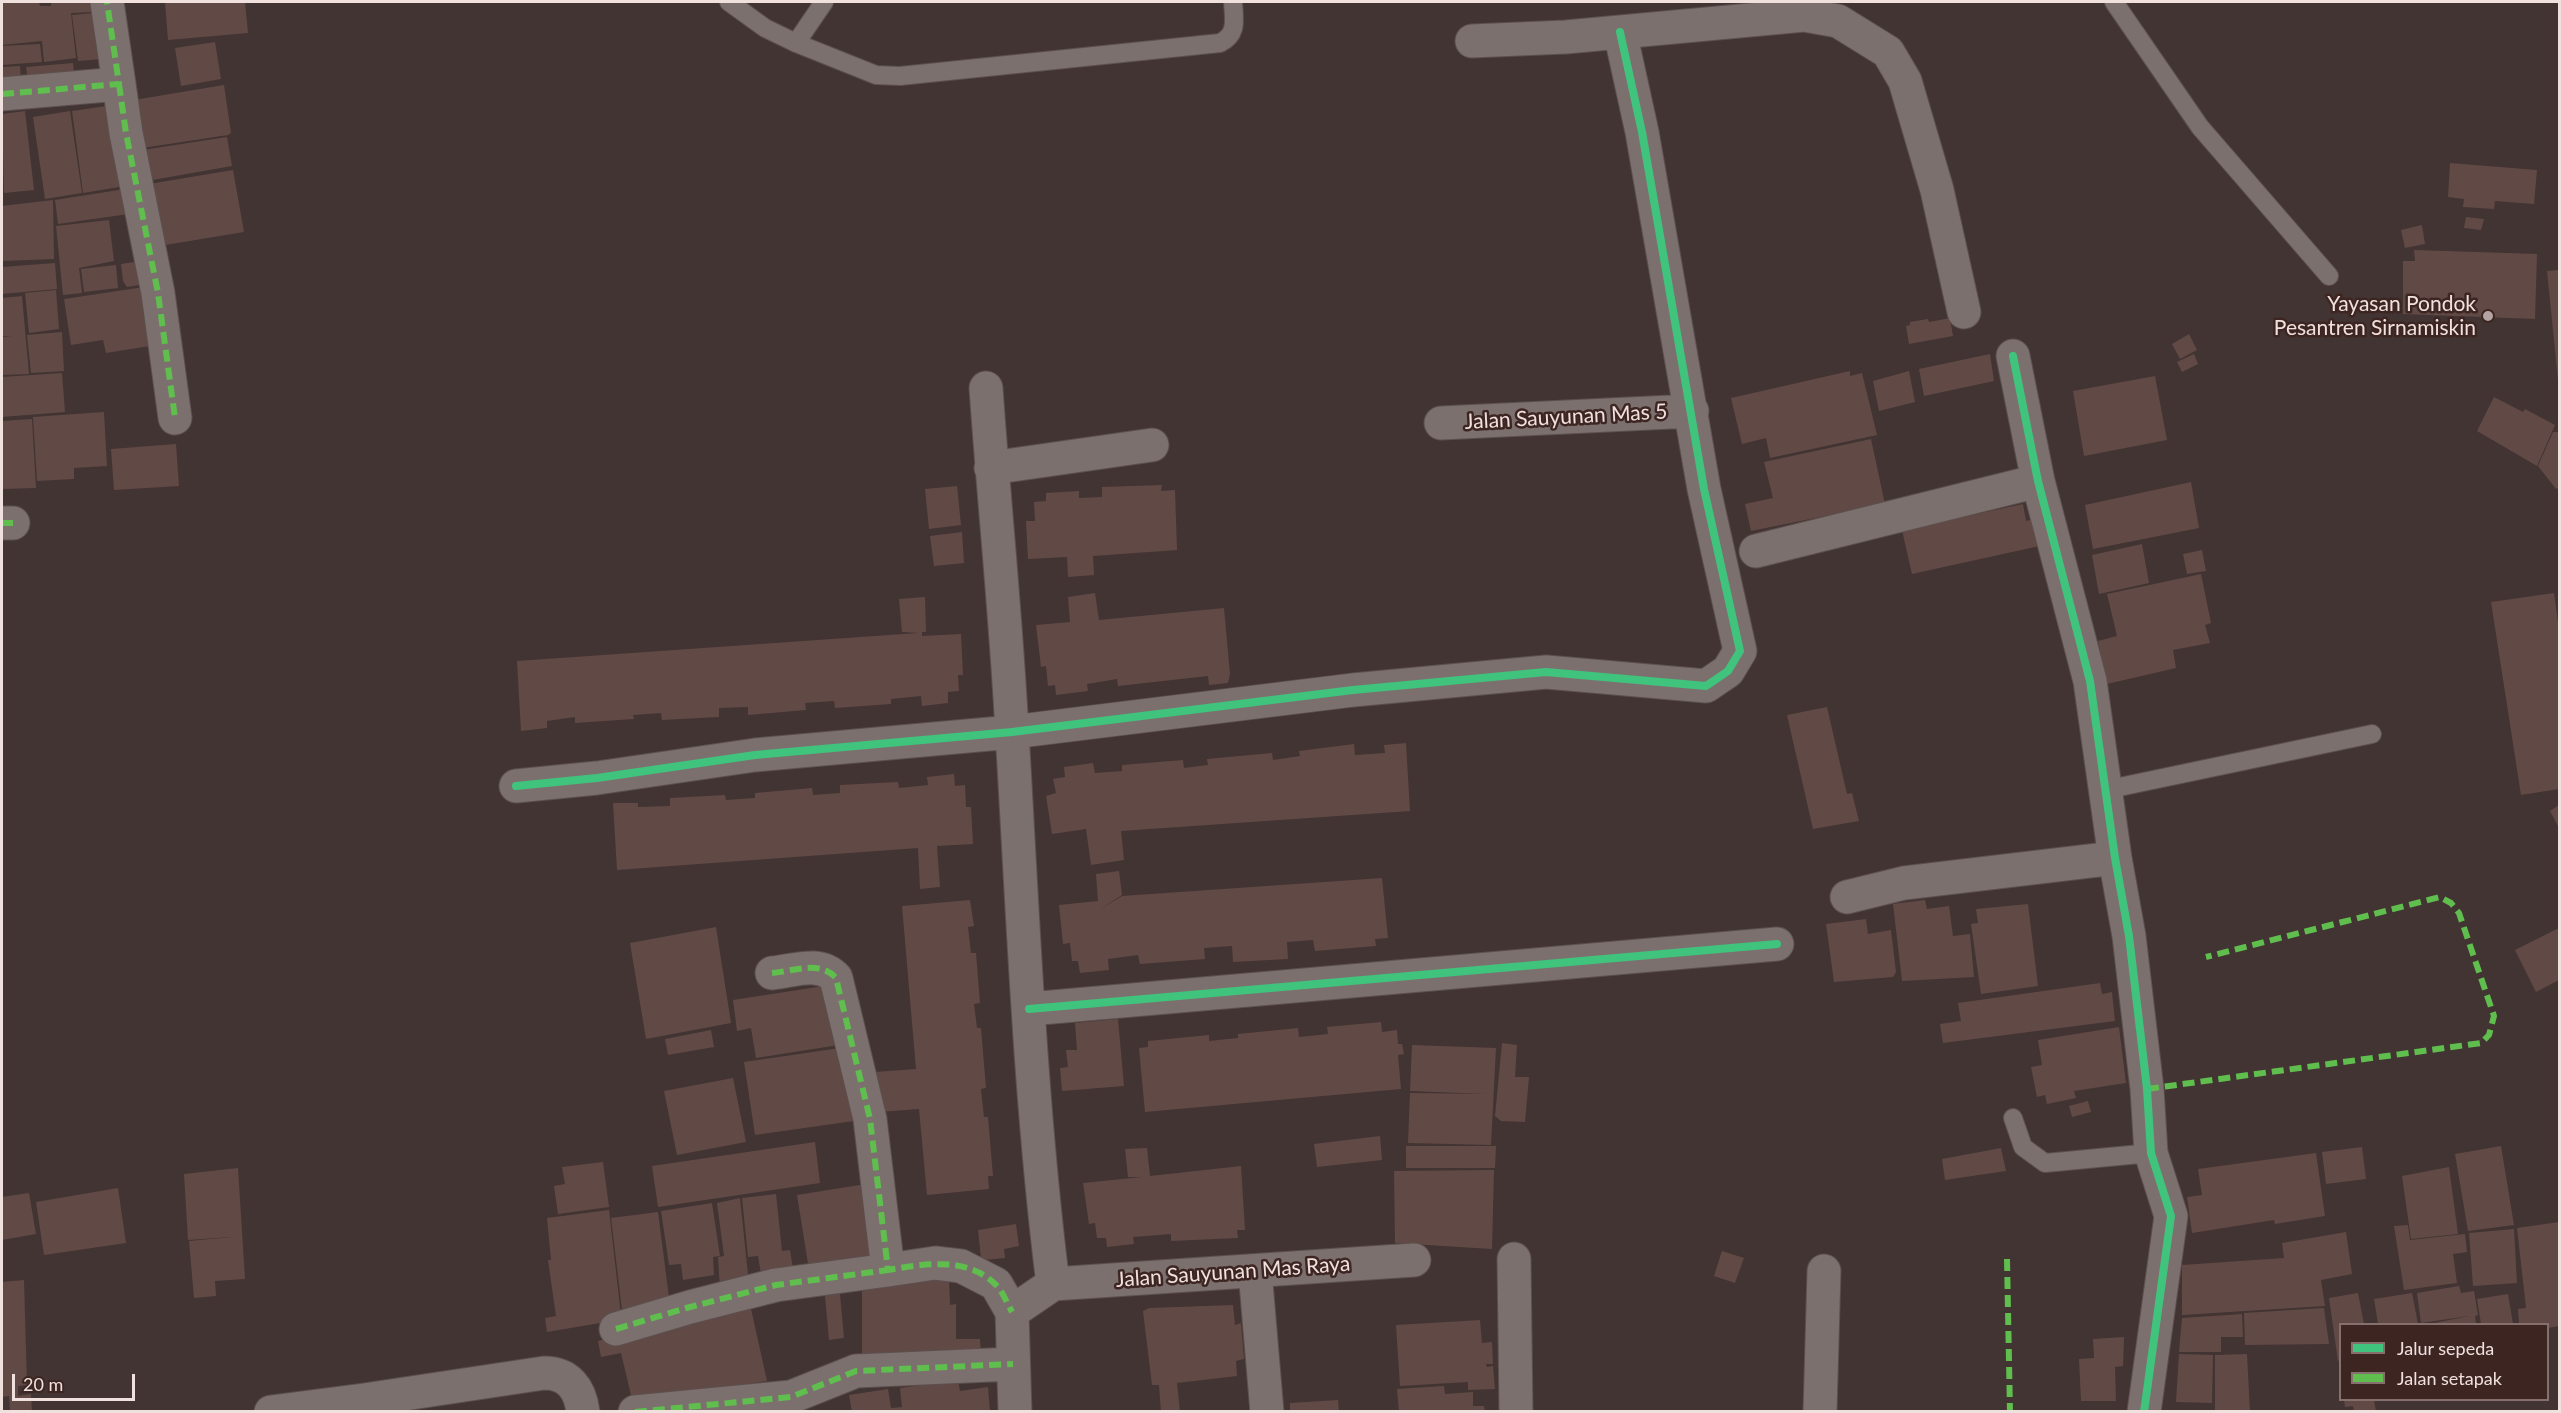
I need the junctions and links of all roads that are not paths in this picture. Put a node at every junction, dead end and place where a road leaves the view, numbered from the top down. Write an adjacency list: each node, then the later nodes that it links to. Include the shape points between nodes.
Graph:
1 (107, 2): 9 (street)
2 (729, 2): 8 (lane, via 765,28)
3 (824, 2): 8 (lane)
4 (1233, 2): 8 (lane, via 1233,33 1220,44 900,76 876,75)
5 (2114, 2): 11 (lane, via 2200,127)
6 (1620, 32): 7 (street); 12 (street, via 1804,15 1838,21 1888,52 1905,81 1912,103 1937,190); 15 (street)
7 (1472, 41)
8 (796, 43)
9 (118, 84): 10 (street); 16 (street, via 158,293)
10 (2, 94)
11 (2329, 276)
12 (1964, 312)
13 (2013, 356): 20 (street)
14 (986, 388): 19 (street)
15 (1692, 411): 17 (street, Jalan Sauyunan Mas 5); 22 (street, via 1704,489 1740,651 1728,671 1706,686 1546,672 1353,690)
16 (175, 418)
17 (1441, 423)
18 (1152, 444): 19 (street)
19 (991, 468): 22 (street)
20 (2038, 481): 21 (street); 25 (street, via 2090,681)
21 (1756, 551)
22 (1012, 732): 24 (street, via 755,755); 30 (street)
23 (2372, 734): 25 (lane)
24 (516, 786)
25 (2105, 790): 26 (street)
26 (2115, 858): 27 (street, via 1904,883); 32 (street, via 2129,936)
27 (1846, 897)
28 (1777, 944): 30 (street)
29 (772, 974): 35 (street, via 818,967 828,969 836,978 870,1119)
30 (1029, 1009): 38 (street)
31 (2013, 1118): 32 (lane, via 2023,1147 2045,1163)
32 (2151, 1153): 49 (street, via 2171,1216)
33 (1514, 1259): 47 (street)
34 (1413, 1260): 36 (street, Jalan Sauyunan Mas Raya)
35 (888, 1270): 39 (street, via 935,1263 961,1266 996,1284); 40 (street, via 776,1285)
36 (1255, 1271): 38 (street, Jalan Sauyunan Mas Raya); 46 (street)
37 (1824, 1271): 48 (street)
38 (1053, 1284): 39 (street)
39 (1012, 1312): 41 (street)
40 (616, 1329)
41 (1013, 1364): 44 (street, via 856,1371 791,1397); 45 (street)
42 (271, 1412): 43 (street, via 544,1373 564,1376 573,1384)
43 (583, 1412)
44 (635, 1412)
45 (1015, 1412)
46 (1267, 1412)
47 (1516, 1412)
48 (1820, 1412)
49 (2145, 1412)

